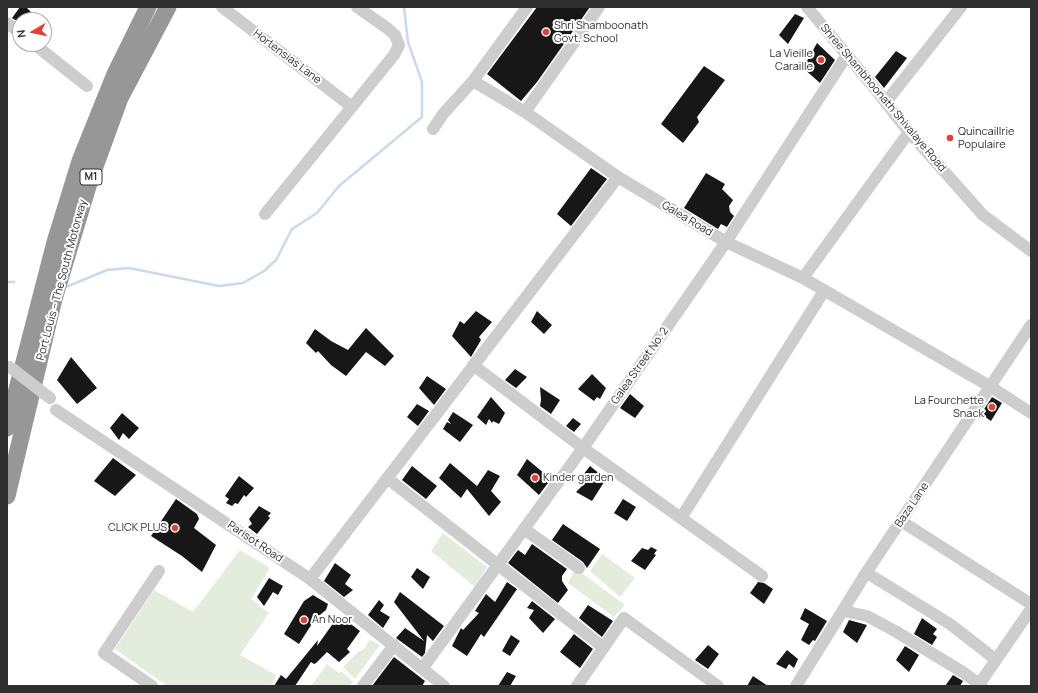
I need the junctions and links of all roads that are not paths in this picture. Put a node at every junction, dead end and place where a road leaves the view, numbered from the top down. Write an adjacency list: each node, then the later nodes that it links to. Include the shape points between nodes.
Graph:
1 (148, 7): 31 (highway, Port Louis – The South Motorway / M1, via 115,74 80,161 55,242)
2 (168, 7): 34 (highway, Port Louis – The South Motorway / M1, via 120,98 89,183 54,299)
3 (222, 7): 14 (street, Hortensias Lane)
4 (357, 7): 14 (street, via 395,35 398,45 394,55)
5 (527, 7): 11 (street)
6 (599, 7): 15 (street)
7 (808, 7): 10 (street, Shree Shambhoonath Shivalaye Road)
8 (961, 7): 13 (street)
9 (44, 52): 12 (street)
10 (847, 55): 13 (street, Shree Shambhoonath Shivalaye Road); 20 (street, Galea Street No. 2)
11 (473, 82): 15 (street, Galea Road); 16 (street, via 443,114)
12 (87, 86)
13 (886, 102): 17 (street, Shree Shambhoonath Shivalaye Road)
14 (352, 107): 19 (street)
15 (525, 112): 18 (street, Galea Road)
16 (433, 129)
17 (909, 132): 21 (street, Shree Shambhoonath Shivalaye Road, via 984,215); 22 (street)
18 (618, 177): 20 (street, Galea Road); 25 (street)
19 (265, 214)
20 (726, 242): 22 (street, Galea Road); 32 (street, Galea Street No. 2)
21 (1031, 251)
22 (802, 278): 23 (street, Galea Road)
23 (824, 290): 27 (street, Galea Road); 35 (street)
24 (1031, 325): 27 (street, Baza Lane)
25 (473, 365): 32 (street); 33 (street)
26 (10, 367): 28 (street, bridge)
27 (991, 387): 30 (street, Galea Road); 36 (street, Baza Lane)
28 (50, 398)
29 (56, 410): 43 (street, Parisot Road)
30 (1031, 413)
31 (7, 428)
32 (582, 448): 35 (street); 37 (street, Galea Street No. 2)
33 (388, 478): 38 (street); 43 (street)
34 (7, 496)
35 (681, 518): 42 (street)
36 (902, 520): 41 (street, Baza Lane); 44 (street)
37 (524, 530): 38 (street, Galea Street No. 2); 39 (street)
38 (499, 564): 48 (street); 50 (street, Galea Street No. 2)
39 (579, 568)
40 (159, 572): 52 (street, via 104,653)
41 (867, 573): 46 (street, Baza Lane); 49 (street, via 950,624)
42 (762, 576)
43 (310, 579): 47 (street, Parisot Road)
44 (1031, 604)
45 (1031, 609): 49 (street)
46 (843, 611): 51 (street, via 867,616 895,631); 57 (street, Baza Lane)
47 (394, 645): 50 (street, Parisot Road); 53 (street)
48 (603, 647): 55 (street); 56 (street, via 624,618)
49 (995, 659): 51 (street)
50 (422, 669): 54 (street, Parisot Road)
51 (980, 685)
52 (152, 686)
53 (363, 686)
54 (444, 686)
55 (577, 686)
56 (718, 686)
57 (796, 686)

